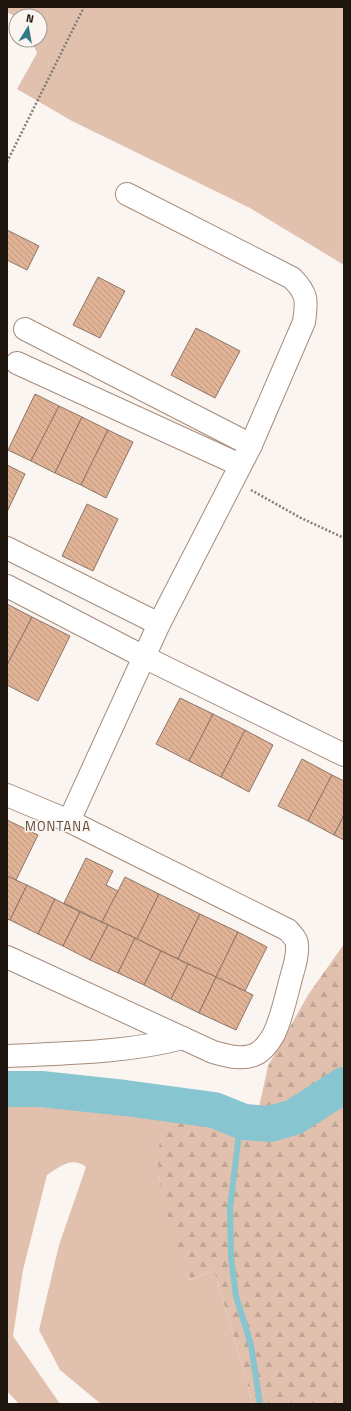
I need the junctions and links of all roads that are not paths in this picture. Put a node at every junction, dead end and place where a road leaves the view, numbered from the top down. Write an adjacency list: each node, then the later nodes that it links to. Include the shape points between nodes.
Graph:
1 (127, 194): 4 (street, via 292,278 302,289 306,304 304,322)
2 (25, 329): 4 (street)
3 (17, 363): 5 (street)
4 (251, 445): 5 (street)
5 (236, 472): 8 (street)
6 (7, 548): 8 (street)
7 (7, 586): 9 (street)
8 (159, 624): 9 (street)
9 (144, 656): 10 (street); 12 (street)
10 (344, 755)
11 (7, 796): 12 (street)
12 (69, 822): 14 (street, via 288,930 294,936 297,954 283,1009 273,1035 258,1053 244,1057 227,1056)
13 (7, 957): 14 (street)
14 (184, 1038): 15 (street, via 122,1050)
15 (7, 1056)

